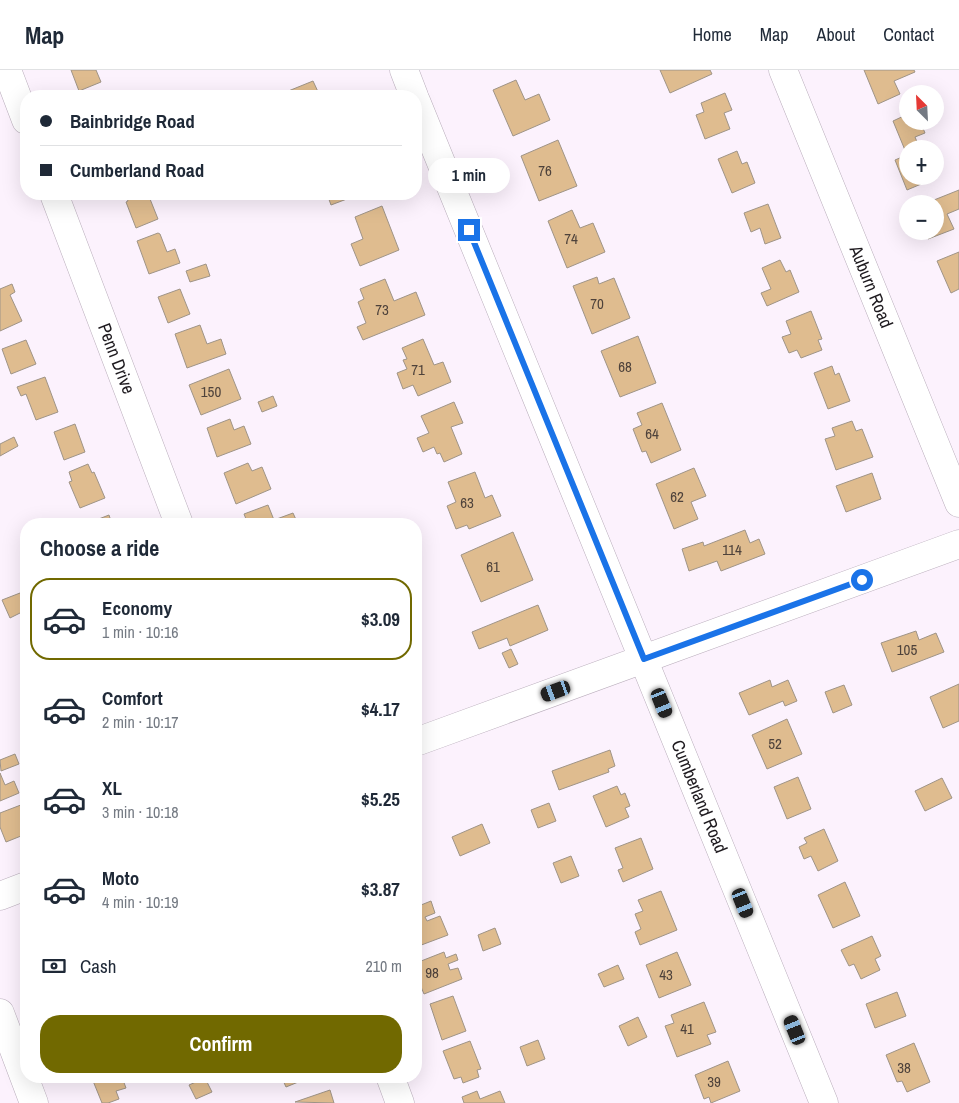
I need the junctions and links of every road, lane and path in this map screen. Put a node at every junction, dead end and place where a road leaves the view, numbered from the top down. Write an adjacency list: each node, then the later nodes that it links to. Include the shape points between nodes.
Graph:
1 (8, 70): 5 (street)
2 (404, 70): 4 (street)
3 (783, 70): 8 (street, Auburn Road)
4 (412, 90)
5 (20, 103)
6 (422, 116): 11 (street, Cumberland Road)
7 (56, 200): 9 (street, Penn Drive)
8 (959, 503)
9 (177, 518)
10 (959, 544): 11 (street)
11 (644, 659): 12 (street); 21 (street, Cumberland Road)
12 (422, 740)
13 (20, 888): 14 (street)
14 (0, 896)
15 (0, 1013): 16 (street)
16 (20, 1066)
17 (26, 1083): 19 (street)
18 (393, 1083): 20 (street)
19 (34, 1103)
20 (400, 1103)
21 (824, 1103)

